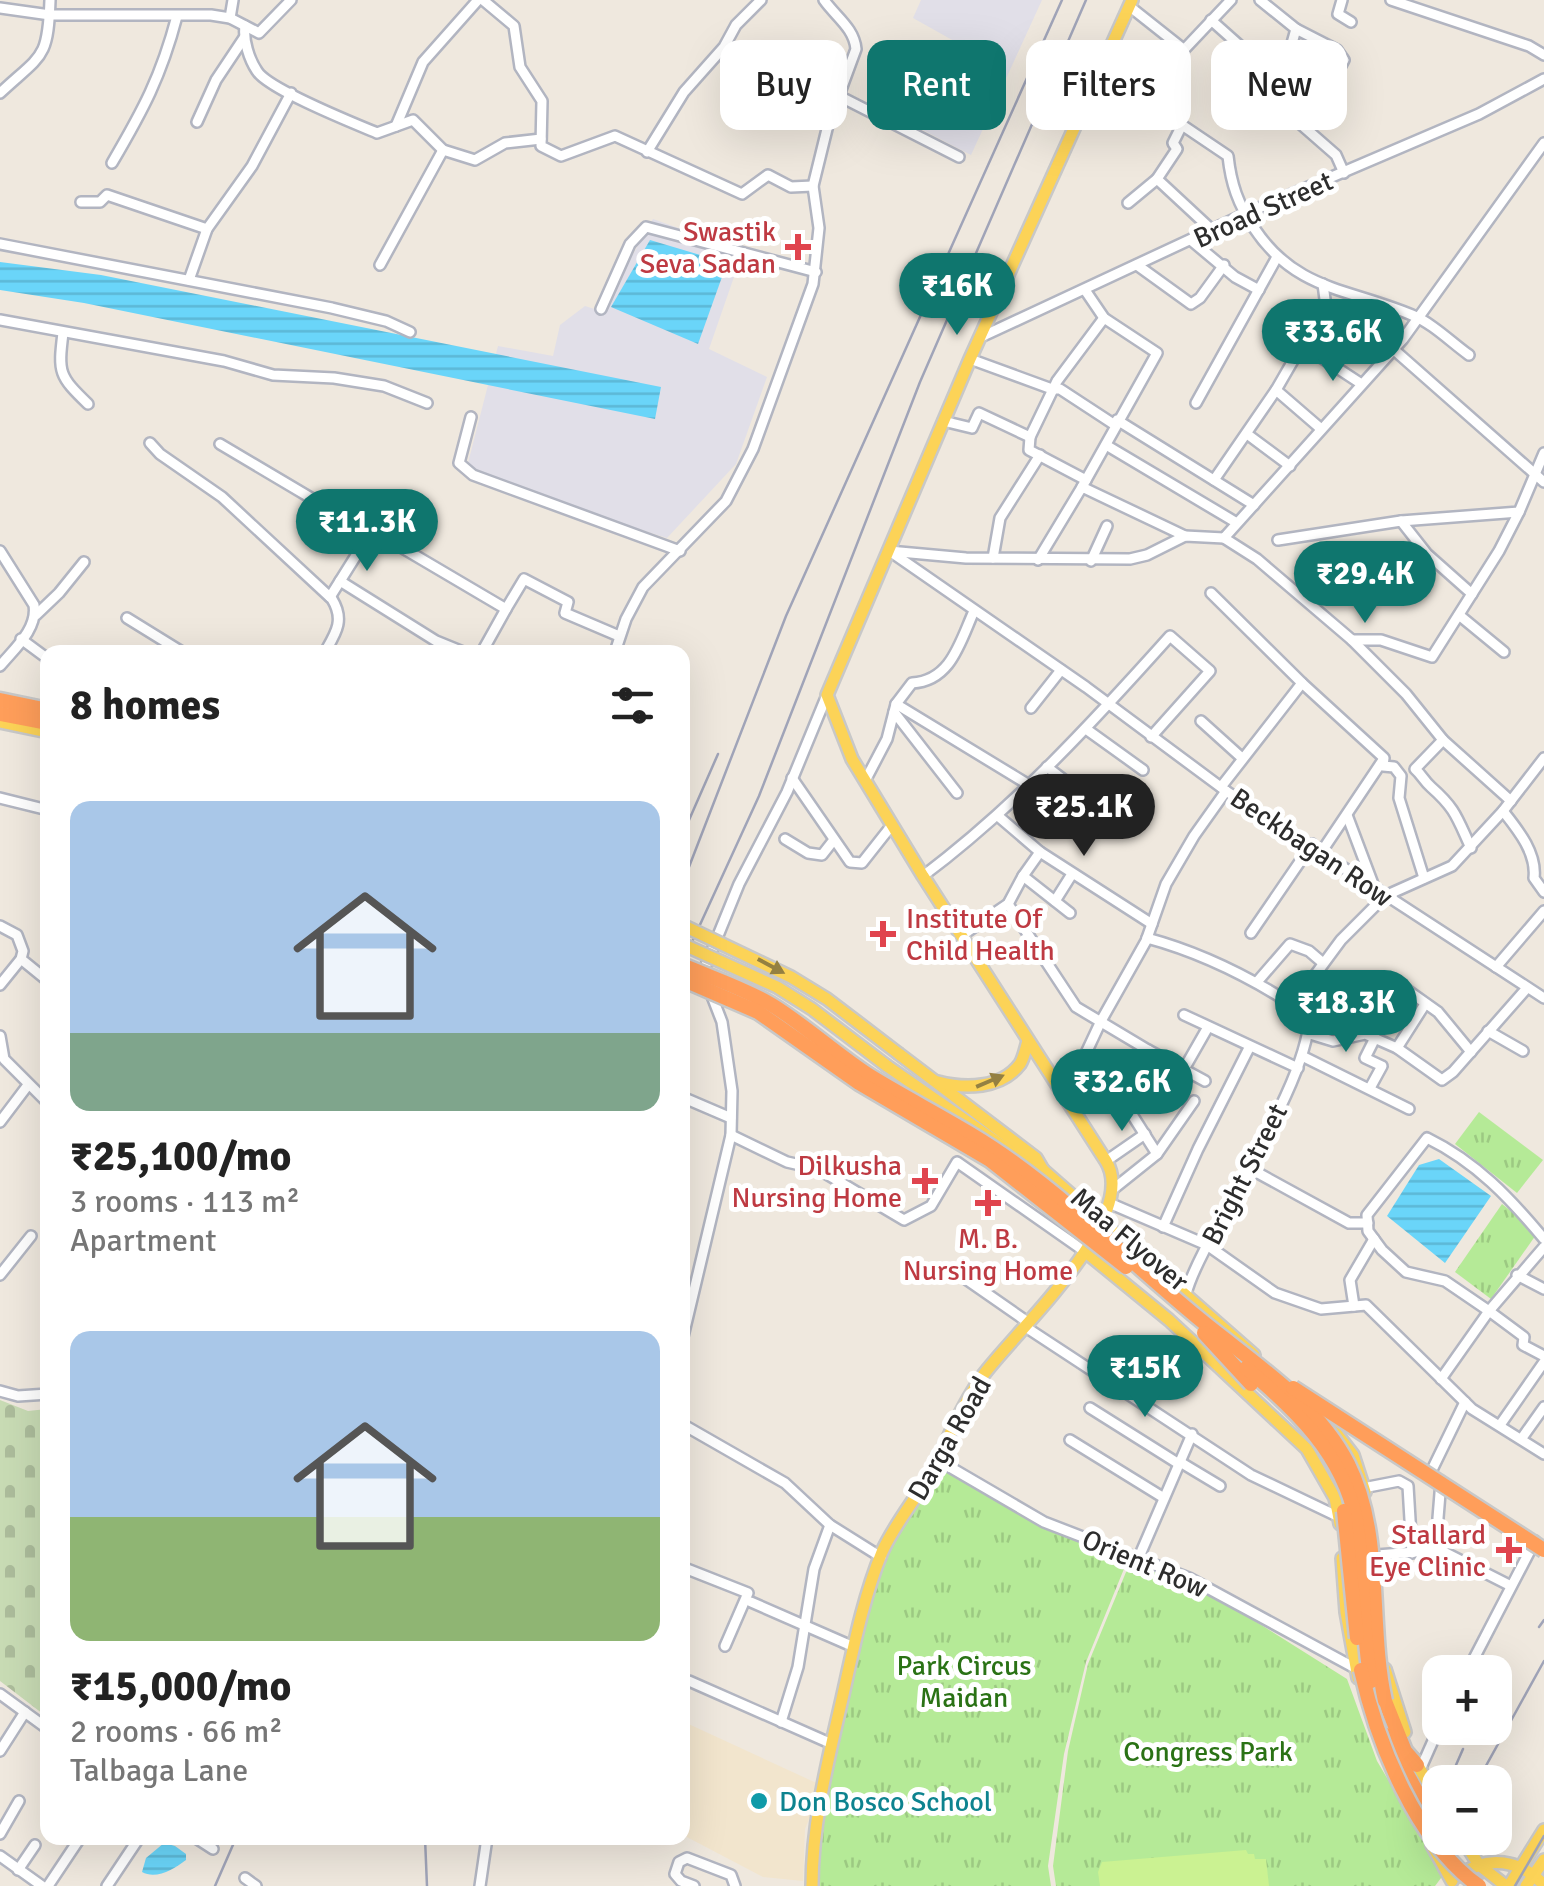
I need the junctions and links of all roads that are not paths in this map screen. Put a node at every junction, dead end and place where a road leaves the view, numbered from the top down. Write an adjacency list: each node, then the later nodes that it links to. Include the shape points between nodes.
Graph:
1 (50, 0): 13 (street)
2 (233, 0): 15 (street)
3 (291, 0): 18 (street, via 259,33)
4 (480, 0): 35 (street, via 423,62); 40 (street, via 514,26 520,68 542,102)
5 (761, 0): 43 (street, via 684,92)
6 (824, 0): 27 (street, via 849,28)
7 (1231, 0): 16 (street)
8 (1260, 0): 19 (street)
9 (1342, 0): 17 (street, via 1338,14)
10 (1391, 0): 28 (street)
11 (1131, 3): 22 (street); 71 (main road)
12 (0, 8): 13 (street)
13 (50, 15): 14 (street); 31 (street, via 44,51)
14 (176, 16): 15 (street); 45 (street, via 152,94)
15 (230, 18): 18 (street)
16 (1211, 20): 23 (street); 24 (street)
17 (1351, 22)
18 (246, 26): 21 (street)
19 (1296, 29): 25 (street); 26 (street)
20 (865, 32): 27 (street)
21 (244, 38): 32 (street, via 258,74); 34 (street)
22 (1173, 40)
23 (1190, 40)
24 (1233, 40)
25 (1293, 40)
26 (1318, 40)
27 (856, 49): 29 (street)
28 (1544, 55)
29 (847, 74)
30 (1544, 79): 46 (street, Broad Street)
31 (0, 93)
32 (291, 93): 35 (street, via 377,134); 52 (street, via 252,166)
33 (847, 100): 44 (street)
34 (196, 122)
35 (396, 126): 42 (street, via 413,120)
36 (829, 130): 48 (street)
37 (1179, 130): 47 (street, via 1178,150)
38 (1191, 130): 51 (street, via 1228,156)
39 (1307, 130): 46 (street, via 1336,155)
40 (541, 139): 42 (street, via 505,143 475,160); 43 (street, via 540,146 561,156 615,136)
41 (1544, 143): 66 (street)
42 (443, 150): 58 (street)
43 (647, 152): 48 (street, via 742,194 768,176 792,187)
44 (959, 157)
45 (112, 164)
46 (1344, 172): 51 (street, Broad Street)
47 (1157, 179): 50 (street); 53 (street)
48 (813, 186): 60 (street)
49 (81, 202): 52 (street, via 107,195)
50 (1128, 203)
51 (1244, 214): 53 (street, Broad Street); 56 (street)
52 (208, 228): 61 (street)
53 (1214, 231): 54 (street, Broad Street)
54 (1192, 240): 57 (street); 59 (street, Broad Street)
55 (0, 244): 61 (street)
56 (1276, 257): 62 (street); 64 (street)
57 (1224, 264): 59 (street, via 1191,304); 64 (street)
58 (380, 265)
59 (1138, 265): 63 (street, Broad Street)
60 (816, 272): 65 (street, via 646,226 630,244); 108 (street, via 738,481)
61 (189, 280): 69 (street, via 332,308)
62 (1323, 284): 66 (street); 72 (street, via 1326,315)
63 (1085, 290): 67 (street); 71 (street, Broad Street)
64 (1259, 290): 80 (street)
65 (601, 309)
66 (1417, 316): 73 (street); 74 (street)
67 (1104, 318): 77 (street); 84 (street, via 1157,354)
68 (0, 320): 70 (street)
69 (410, 332)
70 (63, 333): 79 (street, via 224,360 273,376 384,386); 81 (street, via 62,380)
71 (981, 336): 75 (main road)
72 (1302, 345): 76 (street); 78 (street)
73 (1392, 348): 76 (street); 94 (street)
74 (1469, 355)
75 (970, 359): 77 (street); 83 (main road)
76 (1360, 383): 85 (street)
77 (1052, 390): 84 (street); 87 (street)
78 (1276, 390): 85 (street); 86 (street)
79 (427, 403)
80 (1196, 403)
81 (88, 404)
82 (471, 417): 108 (street, via 459,463 473,475)
83 (943, 421): 87 (street, via 972,428 980,413); 109 (main road)
84 (1116, 423): 90 (street); 95 (street)
85 (1320, 428): 93 (street)
86 (1247, 434): 93 (street); 95 (street)
87 (1030, 437): 92 (street, via 1027,448)
88 (150, 443): 117 (street, via 222,497)
89 (220, 444): 103 (street)
90 (1106, 444): 97 (street); 101 (street)
91 (1544, 453): 94 (street)
92 (1040, 455): 97 (street); 110 (street, via 1000,518)
93 (1290, 466): 98 (street)
94 (1535, 472): 96 (street); 99 (street)
95 (1214, 480): 98 (street)
96 (1544, 482)
97 (1084, 483): 104 (street); 111 (street)
98 (1254, 505): 101 (street)
99 (1519, 512): 100 (street); 116 (street)
100 (1401, 521): 106 (street); 116 (street)
101 (1238, 522): 105 (street)
102 (1108, 526): 112 (street)
103 (370, 534): 114 (street); 118 (street, via 413,552)
104 (1186, 536): 105 (street); 112 (street, via 1130,560)
105 (1224, 538): 125 (street)
106 (1278, 540)
107 (0, 551): 120 (street)
108 (680, 551): 123 (street, via 643,587)
109 (889, 551): 110 (street); 119 (street, Beckbagan Row); 136 (main road)
110 (994, 558): 111 (street)
111 (1038, 560): 112 (street)
112 (1090, 561)
113 (84, 562): 120 (street)
114 (340, 581): 117 (street); 128 (street)
115 (1211, 593): 135 (street)
116 (1472, 594): 121 (street)
117 (330, 598): 127 (street, via 340,624)
118 (506, 609): 123 (street, via 524,579 568,602 565,612); 129 (street)
119 (974, 611): 134 (street, Beckbagan Row); 140 (street, via 947,668 912,683)
120 (36, 615): 124 (street)
121 (1459, 615): 125 (street, via 1432,657 1382,640); 131 (street)
122 (127, 618): 126 (street)
123 (619, 636): 130 (street)
124 (21, 639): 132 (street); 133 (street)
125 (1352, 640): 149 (street)
126 (171, 645)
127 (329, 645)
128 (435, 645)
129 (486, 645)
130 (617, 645)
131 (1504, 652)
132 (40, 653)
133 (0, 666)
134 (1061, 670): 138 (street, Beckbagan Row); 141 (street)
135 (1302, 683): 150 (street); 151 (street)
136 (827, 694): 156 (street); 158 (main road)
137 (0, 697): 139 (highway)
138 (1109, 704): 147 (street); 148 (street, Beckbagan Row); 148 (street, via 1170,636 1210,672)
139 (40, 705)
140 (895, 708): 158 (street); 159 (street); 161 (street)
141 (1031, 708)
142 (0, 714): 145 (highway)
143 (1201, 721): 150 (street)
144 (0, 722): 146 (main road)
145 (40, 722)
146 (40, 730)
147 (1086, 730): 153 (street); 154 (street)
148 (1151, 737): 160 (street, Beckbagan Row)
149 (1443, 740): 163 (street); 173 (street, via 1415,769 1448,800)
150 (1242, 758): 160 (street)
151 (1384, 758): 166 (street); 179 (street, via 1383,766 1400,776 1398,798)
152 (1544, 758): 155 (street)
153 (1047, 767): 159 (street); 168 (street)
154 (1142, 770)
155 (1533, 771): 157 (street); 163 (street)
156 (792, 778): 171 (street); 234 (street, via 704,970 722,1022)
157 (1544, 780)
158 (865, 782): 169 (main road)
159 (1029, 784): 167 (street)
160 (1224, 789): 172 (street, Beckbagan Row); 187 (street, via 1166,884)
161 (957, 793)
162 (0, 798): 164 (street)
163 (1512, 802): 165 (street)
164 (40, 808)
165 (1503, 811): 173 (street); 181 (street, via 1536,863 1534,878)
166 (1348, 815): 174 (street); 180 (street)
167 (998, 816): 175 (street); 177 (street)
168 (1118, 821)
169 (892, 825): 171 (street, via 862,863 850,862); 177 (main road)
170 (785, 839): 171 (street, via 816,856)
171 (832, 841)
172 (1312, 844): 174 (street, Beckbagan Row); 190 (street)
173 (1471, 848): 179 (street)
174 (1322, 851): 180 (street, Beckbagan Row)
175 (1040, 852): 176 (street); 178 (street)
176 (1072, 874): 183 (street); 187 (street)
177 (923, 876): 191 (main road)
178 (1023, 876): 183 (street); 184 (street)
179 (1424, 878): 182 (street)
180 (1374, 886): 182 (street, Beckbagan Row)
181 (1544, 892)
182 (1384, 896): 195 (street); 196 (street, Beckbagan Row)
183 (1054, 901): 186 (street)
184 (1008, 904): 191 (street); 208 (street, via 1065,994)
185 (1544, 910): 196 (street)
186 (1070, 913)
187 (1152, 924): 192 (street)
188 (0, 926): 194 (street, via 22,942)
189 (690, 929): 224 (main road, one-way to 224, bridge, via 791,977)
190 (1252, 933)
191 (960, 936): 214 (main road)
192 (1147, 938): 201 (street); 208 (street)
193 (690, 948): 241 (main road, bridge, via 812,1009)
194 (20, 960): 198 (street); 202 (street)
195 (1324, 963): 201 (street, via 1290,944); 206 (street)
196 (1496, 967): 203 (street, Beckbagan Row)
197 (690, 969): 263 (highway, Maa Flyover, bridge, via 770,1004 869,1075 1008,1158)
198 (40, 975)
199 (1393, 980): 205 (street)
200 (690, 982): 261 (highway, Maa Flyover, bridge, via 758,1012 990,1160)
201 (1257, 982): 206 (street)
202 (0, 985)
203 (1527, 988): 204 (street, Beckbagan Row); 210 (street)
204 (1544, 998)
205 (1425, 1004): 216 (street); 219 (street)
206 (1294, 1005): 211 (street, via 1310,1012)
207 (1184, 1015): 209 (street)
208 (1100, 1022): 217 (street); 231 (street)
209 (1208, 1027): 215 (street); 223 (street)
210 (1488, 1031): 218 (street); 219 (street)
211 (1310, 1034): 213 (street, via 1333,1041); 220 (street, Bright Street)
212 (0, 1036): 221 (street)
213 (1374, 1038): 216 (street); 227 (street, via 1365,1058 1382,1066)
214 (1028, 1041): 224 (main road, one-way to 214, via 976,1087 998,1080 1019,1064); 231 (main road)
215 (1249, 1048): 222 (street); 245 (street)
216 (1396, 1048): 219 (street, via 1442,1080)
217 (1148, 1050): 223 (street); 231 (street)
218 (1523, 1051)
219 (1472, 1052)
220 (1302, 1056): 222 (street, Bright Street); 227 (street)
221 (2, 1062): 226 (street)
222 (1298, 1068): 240 (street, Bright Street)
223 (1184, 1069): 225 (street)
224 (934, 1081): 241 (main road)
225 (1206, 1081)
226 (28, 1085): 229 (street); 235 (street)
227 (1370, 1088): 233 (street)
228 (1119, 1094): 236 (street)
229 (40, 1096)
230 (690, 1100): 234 (street)
231 (1066, 1100): 239 (main road)
232 (1194, 1101): 238 (street)
233 (1409, 1109)
234 (731, 1118): 237 (street)
235 (0, 1122)
236 (1144, 1134): 238 (street); 239 (street)
237 (731, 1135): 251 (street, via 818,1169 904,1220 930,1206 957,1162); 258 (street)
238 (1157, 1154): 242 (street)
239 (1106, 1160): 242 (main road, via 1114,1178)
240 (1248, 1168): 244 (street, via 1349,1222); 249 (street, Bright Street)
241 (1043, 1170): 243 (main road)
242 (1111, 1196): 243 (main road, Darga Road); 245 (street)
243 (1102, 1221): 251 (main road, Darga Road); 256 (main road)
244 (1368, 1223): 247 (street); 248 (street, via 1374,1204 1428,1138 1507,1194)
245 (1163, 1227): 249 (street)
246 (32, 1236): 252 (street)
247 (1374, 1239): 257 (street, via 1350,1280); 259 (street, via 1406,1272 1445,1281)
248 (1544, 1239)
249 (1207, 1245): 256 (street, Bright Street); 257 (street, via 1275,1292 1321,1309)
250 (1544, 1247): 253 (street)
251 (1087, 1252): 260 (main road, Darga Road); 277 (main road, Maa Flyover, via 1170,1320)
252 (0, 1275)
253 (1517, 1275): 255 (street); 259 (street)
254 (963, 1277): 260 (street)
255 (1544, 1289)
256 (1186, 1294): 275 (main road)
257 (1354, 1306): 264 (street, via 1366,1305)
258 (690, 1307)
259 (1489, 1310): 262 (street); 264 (street)
260 (1026, 1324): 272 (street); 278 (main road, Darga Road, via 964,1402)
261 (1204, 1333): 311 (highway, Maa Flyover, bridge, via 1305,1421 1338,1467 1356,1525 1376,1701); 338 (highway, bridge, via 1314,1442 1338,1484 1360,1668 1384,1750 1448,1860)
262 (1544, 1359): 270 (street)
263 (1267, 1372): 286 (highway, bridge); 308 (highway, Maa Flyover, bridge, via 1333,1439 1354,1478 1367,1528 1382,1687 1405,1752)
264 (1442, 1379): 267 (street)
265 (0, 1390): 266 (street)
266 (40, 1395)
267 (1465, 1402): 270 (street); 280 (street)
268 (1090, 1408): 279 (street)
269 (1544, 1408): 273 (street)
270 (1500, 1426): 273 (street)
271 (690, 1429): 285 (street, via 785,1483)
272 (1192, 1434): 279 (street); 284 (street, via 1251,1474)
273 (1522, 1438): 276 (street)
274 (1070, 1440): 283 (street)
275 (1344, 1442): 277 (main road); 280 (main road, via 1366,1438); 282 (main road)
276 (1544, 1454)
277 (1314, 1459): 284 (main road, Maa Flyover, via 1336,1498)
278 (936, 1460): 290 (main road, Darga Road); 291 (street, Orient Row, via 1044,1522)
279 (1179, 1463): 281 (street); 283 (street)
280 (1436, 1478): 286 (main road); 287 (street)
281 (1220, 1486)
282 (1364, 1488): 288 (street, via 1399,1480 1408,1486); 289 (main road)
283 (1164, 1498): 291 (street)
284 (1338, 1517): 299 (main road, Maa Flyover)
285 (830, 1524): 290 (street); 295 (street)
286 (1541, 1544): 293 (street)
287 (1440, 1550): 288 (street); 293 (street)
288 (1412, 1553): 289 (street)
289 (1377, 1555): 308 (main road, via 1384,1666)
290 (881, 1557): 297 (main road, Darga Road)
291 (1139, 1557): 299 (street, Orient Row)
292 (690, 1570): 296 (street, via 748,1593)
293 (1512, 1586): 298 (street)
294 (751, 1602): 295 (street)
295 (805, 1626): 297 (street); 303 (street)
296 (726, 1646)
297 (854, 1646): 305 (main road, Darga Road)
298 (1476, 1655)
299 (1355, 1668): 329 (main road, Maa Flyover, via 1380,1747)
300 (690, 1681): 303 (street)
301 (0, 1694): 302 (street)
302 (25, 1712): 304 (street); 307 (street)
303 (781, 1722): 305 (street)
304 (40, 1723)
305 (832, 1744): 337 (main road, Darga Road)
306 (1430, 1745): 308 (street)
307 (0, 1751)
308 (1418, 1768): 309 (main road)
309 (1422, 1774)
310 (18, 1801): 313 (street)
311 (1422, 1803)
312 (1544, 1830): 325 (main road)
313 (0, 1834)
314 (75, 1845): 331 (street)
315 (134, 1845): 332 (street)
316 (207, 1845): 319 (street)
317 (486, 1845): 334 (street)
318 (35, 1846): 326 (street)
319 (213, 1849)
320 (1447, 1855): 329 (highway, Maa Flyover)
321 (1473, 1855): 324 (main road)
322 (0, 1856): 326 (street)
323 (1544, 1860): 327 (main road)
324 (1480, 1865): 325 (main road); 329 (main road); 339 (main road)
325 (1521, 1867): 327 (main road); 339 (main road)
326 (18, 1870): 331 (street)
327 (1534, 1875): 330 (main road); 340 (main road)
328 (245, 1878): 333 (street)
329 (1455, 1879): 338 (highway, Maa Flyover)
330 (1544, 1885)
331 (45, 1886)
332 (107, 1886)
333 (256, 1886)
334 (480, 1886)
335 (694, 1886): 336 (street, via 675,1874 686,1858 731,1875)
336 (735, 1886)
337 (812, 1886)
338 (1477, 1886)
339 (1508, 1886)
340 (1526, 1886)

